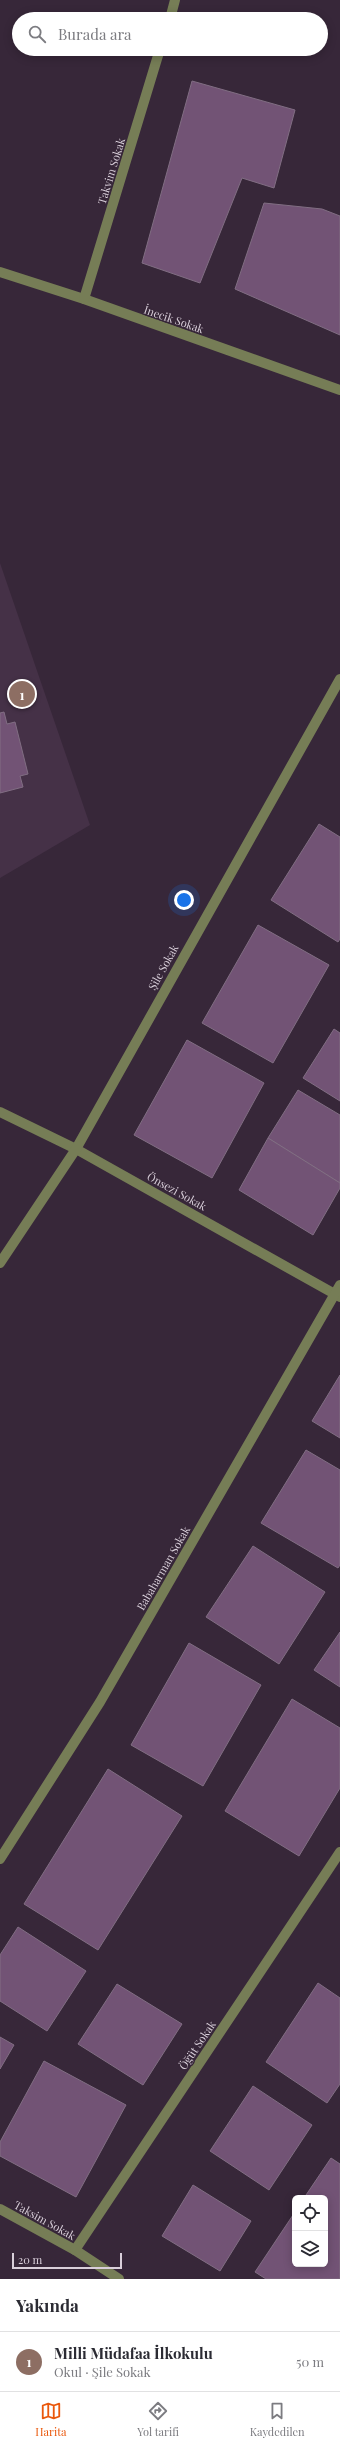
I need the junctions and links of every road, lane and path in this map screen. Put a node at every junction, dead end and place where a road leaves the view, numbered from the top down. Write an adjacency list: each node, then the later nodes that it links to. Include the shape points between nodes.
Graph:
1 (175, 0): 2 (street)
2 (172, 12)
3 (158, 56): 5 (street, Takvim Sokak)
4 (0, 272): 5 (street, İnecik Sokak)
5 (84, 299): 6 (street, İnecik Sokak)
6 (340, 390)
7 (340, 679): 9 (street, Şile Sokak)
8 (0, 1112): 9 (street, Önsezi Sokak)
9 (76, 1149): 10 (street, Şile Sokak); 11 (street, Önsezi Sokak)
10 (0, 1263)
11 (338, 1292): 13 (street, Babaharman Sokak, via 100,1702)
12 (340, 1852): 15 (street, Öğüt Sokak)
13 (0, 1859)
14 (0, 2209): 15 (street, Taksim Sokak)
15 (75, 2250): 16 (street, Taksim Sokak)
16 (119, 2279)

